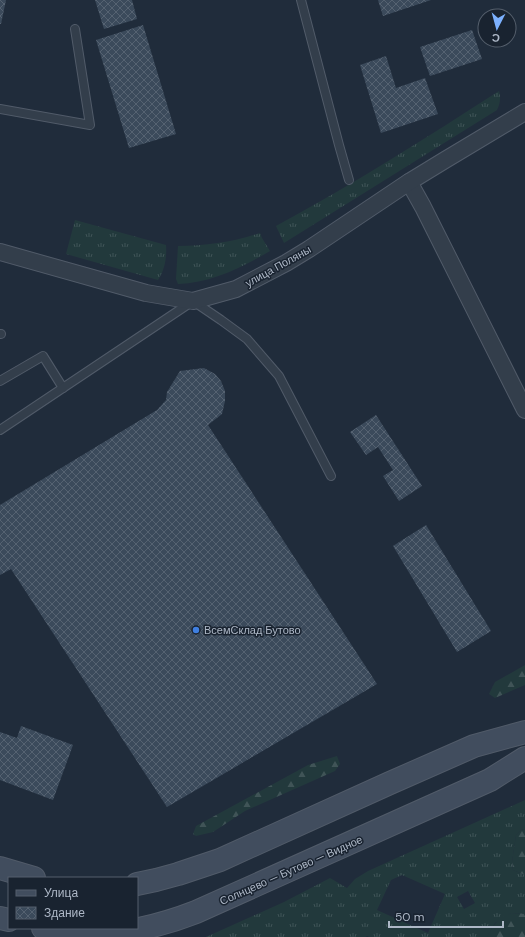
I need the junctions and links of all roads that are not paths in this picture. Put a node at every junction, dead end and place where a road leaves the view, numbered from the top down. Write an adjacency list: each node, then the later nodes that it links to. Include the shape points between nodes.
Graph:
1 (301, 0): 5 (lane)
2 (75, 29): 3 (lane, via 90,125)
3 (0, 109)
4 (525, 112): 6 (street, улица Поляны)
5 (349, 180)
6 (409, 182): 8 (street, улица Поляны, via 309,249 268,273 236,289); 11 (street)
7 (0, 252): 8 (street, улица Поляны, via 146,293)
8 (193, 301): 10 (lane); 13 (lane, via 247,339 279,376)
9 (0, 381): 10 (lane, via 43,356)
10 (63, 388): 12 (lane)
11 (525, 410)
12 (0, 430)
13 (331, 476)
14 (525, 732): 18 (main road, via 474,746 220,860)
15 (525, 758): 19 (main road, Солнцево — Бутово — Видное, via 483,784 184,917 117,932)
16 (0, 868): 17 (main road)
17 (31, 877)
18 (138, 884)
19 (50, 929)

